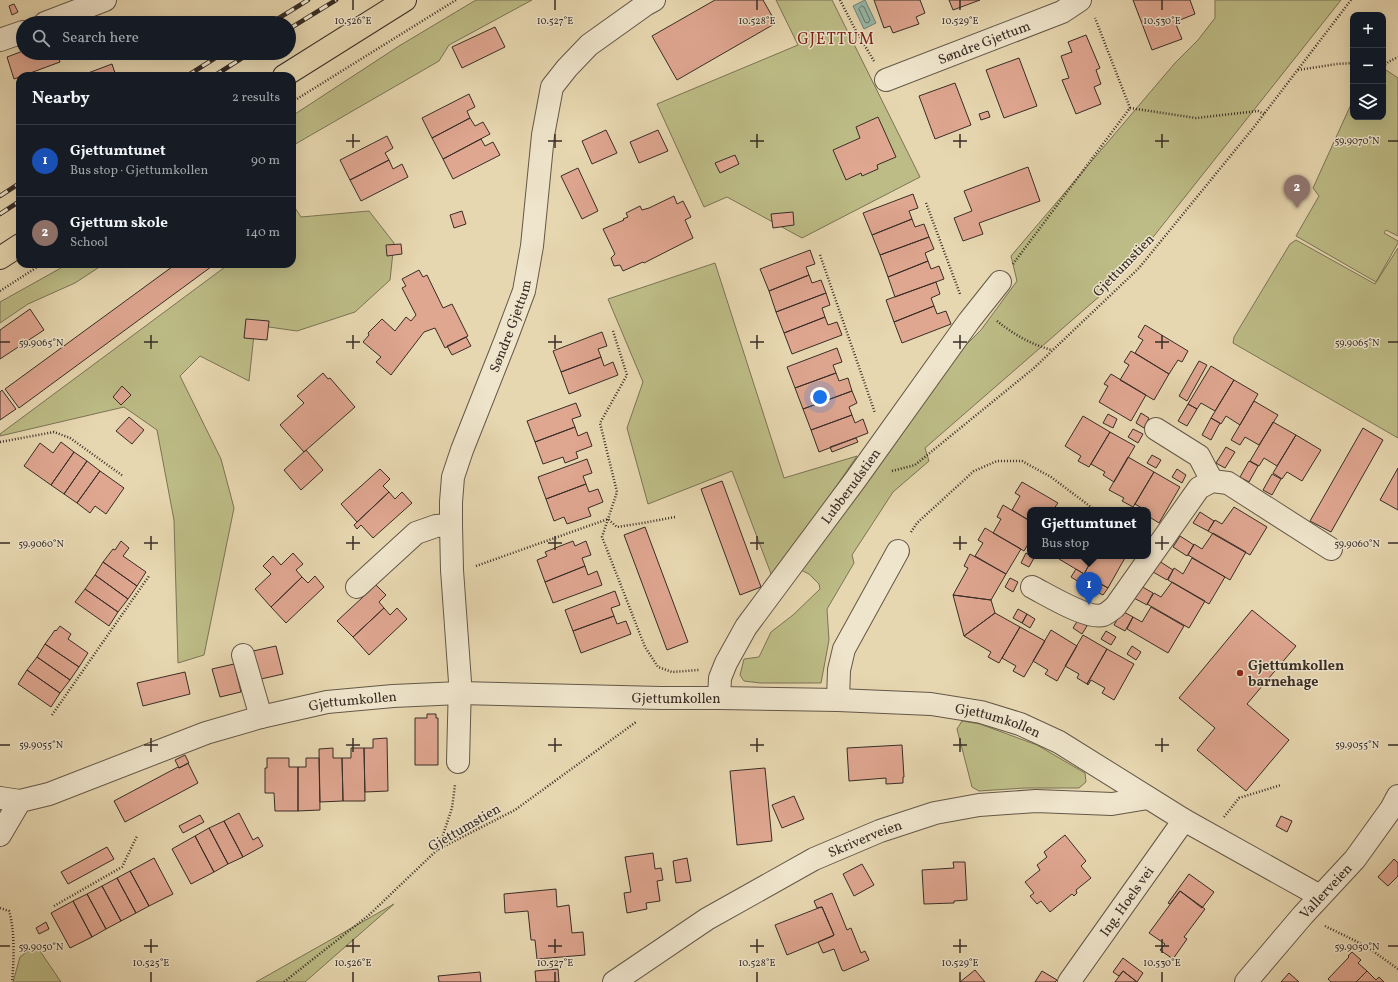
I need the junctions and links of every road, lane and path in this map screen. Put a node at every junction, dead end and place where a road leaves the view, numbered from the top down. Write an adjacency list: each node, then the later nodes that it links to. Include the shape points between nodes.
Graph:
1 (105, 0): 8 (street)
2 (405, 0): 15 (main road)
3 (456, 0): 17 (path)
4 (654, 0): 39 (street, Søndre Gjettum, via 589,45 552,87 543,135 532,246 524,291 453,478)
5 (840, 0): 16 (path)
6 (1351, 0): 14 (path, Gjettumstien)
7 (1087, 7): 16 (street, Søndre Gjettum, via 1062,12); 18 (path)
8 (63, 16)
9 (16, 34): 10 (street)
10 (0, 40)
11 (1398, 57): 13 (path)
12 (1350, 62): 14 (path)
13 (1386, 63)
14 (1298, 70): 19 (path, Gjettumstien)
15 (290, 72)
16 (886, 80)
17 (296, 100)
18 (1130, 108): 19 (path, via 1196,118 1258,111); 25 (path)
19 (1264, 114): 29 (path, Gjettumstien, via 1139,268)
20 (926, 202): 27 (path)
21 (16, 248): 23 (main road)
22 (820, 255): 31 (path)
23 (0, 258)
24 (36, 268): 26 (path)
25 (1000, 282): 27 (street, Lubberudstien)
26 (0, 291)
27 (975, 314): 29 (path); 31 (street, Lubberudstien)
28 (613, 331): 38 (path, via 626,375 600,423 617,492)
29 (1052, 350): 34 (path, Gjettumstien, via 1034,368 915,465)
30 (1156, 429): 35 (street, via 1199,456)
31 (884, 440): 34 (street, Lubberudstien)
32 (0, 442): 33 (path, via 54,432 70,438)
33 (123, 476)
34 (856, 480): 49 (street, Lubberudstien, via 746,627)
35 (1212, 481): 40 (street, via 1228,483); 42 (street, via 1199,488)
36 (1091, 507): 41 (path, via 1051,477 1022,461 997,461 974,471 917,523)
37 (675, 517): 38 (path, via 617,527)
38 (608, 519): 44 (path, via 468,569); 49 (path, via 602,537 645,646 658,668 672,672 698,670)
39 (451, 525): 44 (street, Søndre Gjettum); 46 (street, via 436,526 416,533)
40 (1331, 549)
41 (898, 551): 53 (street, via 844,649 839,670)
42 (1151, 556)
43 (1149, 559): 47 (street, via 1115,607 1103,615 1094,616 1059,602)
44 (452, 570): 50 (street, Søndre Gjettum)
45 (149, 576): 54 (path)
46 (357, 587)
47 (1032, 587)
48 (243, 655): 55 (street)
49 (726, 663): 52 (street, Lubberudstien, via 720,678)
50 (460, 693): 51 (street, Gjettumkollen); 55 (street, Gjettumkollen, via 327,702); 56 (street, Søndre Gjettum)
51 (661, 698): 52 (street, Gjettumkollen); 65 (path, Gjettumstien, via 650,711 514,810)
52 (719, 698): 53 (street, Gjettumkollen)
53 (838, 700): 59 (street, Gjettumkollen, via 931,704 981,712 1014,722 1059,742)
54 (52, 715)
55 (261, 717): 60 (street, Gjettumkollen, via 206,733 49,794)
56 (458, 762): 65 (path, via 452,808)
57 (1281, 785): 64 (path, via 1238,798)
58 (1398, 796): 66 (street, Vallerveien, via 1355,860)
59 (1148, 798): 61 (street, Gjettumkollen); 73 (street, Skriverveien, via 1112,804 1036,801 979,805 935,813 880,831 814,859 707,919)
60 (10, 799): 62 (street)
61 (1184, 820): 64 (street, Gjettumkollen); 74 (street, Ing. Hoels vei)
62 (0, 834)
63 (137, 836): 67 (path, via 122,867)
64 (1211, 836): 66 (street, Gjettumkollen)
65 (438, 850): 72 (path, Gjettumstien, via 368,915)
66 (1320, 896): 69 (street, Vallerveien)
67 (54, 906)
68 (0, 908): 71 (path, via 9,911 12,920)
69 (1303, 915): 70 (path, via 1366,946); 75 (street, Vallerveien)
70 (1398, 969)
71 (12, 982)
72 (284, 982)
73 (614, 982)
74 (1069, 982)
75 (1246, 982)

